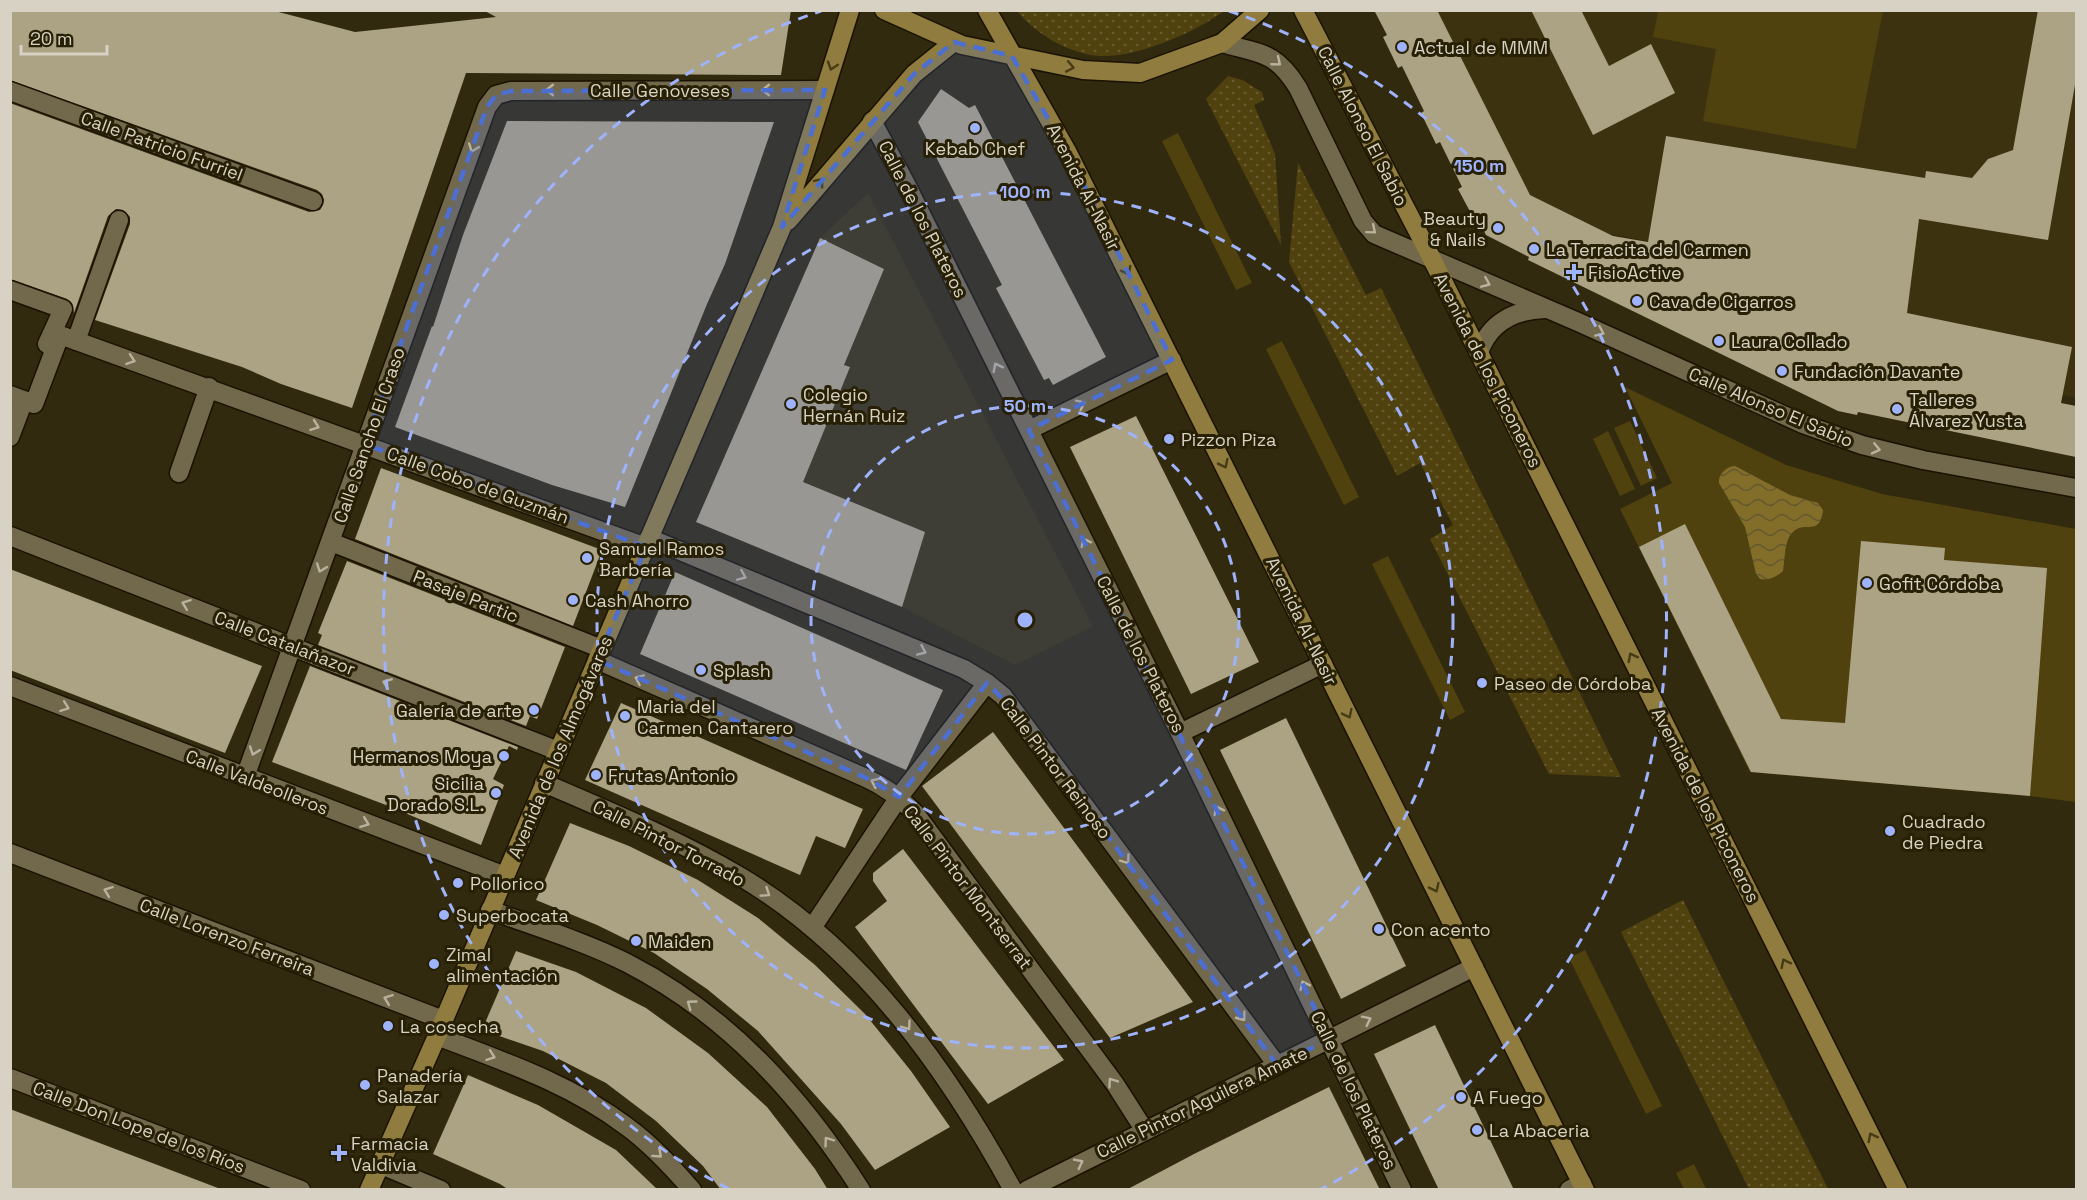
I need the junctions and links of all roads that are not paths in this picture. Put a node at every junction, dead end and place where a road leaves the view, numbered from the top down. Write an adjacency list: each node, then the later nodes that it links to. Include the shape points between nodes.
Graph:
1 (850, 10): 9 (main road, Avenida de los Almogávares, one-way to 9)
2 (884, 10): 6 (main road)
3 (987, 10): 8 (main road, Avenida Al-Nasir)
4 (1260, 10): 7 (main road)
5 (1304, 10): 16 (main road, Calle Alonso El Sabio)
6 (954, 42): 8 (main road); 12 (main road, Avenida de los Almogávares, via 914,74)
7 (1222, 43): 8 (main road, one-way to 7, via 1083,70 1140,73); 16 (street, one-way to 16, via 1270,56 1283,67 1298,88 1366,226 1374,234)
8 (1012, 56): 21 (main road, Avenida Al-Nasir, one-way to 21, via 1068,153)
9 (825, 90): 11 (street, Calle Genoveses, one-way to 11, via 511,91); 15 (main road, Avenida de los Almogávares)
10 (10, 92): 13 (street, Calle Patricio Furriel)
11 (496, 95): 27 (street, Calle Sancho El Craso, one-way to 27, via 488,107)
12 (872, 121): 15 (main road, Avenida de los Almogávares, one-way to 12); 25 (street, Calle de los Plateros, one-way to 12)
13 (313, 201)
14 (119, 220): 19 (street)
15 (783, 227): 32 (main road, Avenida de los Almogávares)
16 (1432, 259): 18 (street, Calle Alonso El Sabio, one-way to 18); 20 (main road, Avenida de los Piconeros)
17 (10, 290): 22 (street, via 63,309 28,389)
18 (1546, 309): 20 (street, via 1524,311 1504,319 1490,332); 29 (street, Calle Alonso El Sabio, one-way to 29, via 1803,424 1862,445)
19 (76, 341): 23 (street, Calle Cobo de Guzmán, one-way to 23); 24 (street, via 60,335 34,404)
20 (1479, 353): 63 (main road, Avenida de los Piconeros, one-way to 20)
21 (1172, 360): 25 (street, one-way to 21); 35 (main road, Avenida Al-Nasir, one-way to 35)
22 (10, 383)
23 (209, 387): 27 (street, Calle Cobo de Guzmán, one-way to 27); 28 (street)
24 (17, 398): 26 (street)
25 (1029, 430): 38 (street, Calle de los Plateros, one-way to 25)
26 (10, 437)
27 (364, 444): 31 (street, Calle Sancho El Craso); 32 (street, Calle Cobo de Guzmán)
28 (179, 472)
29 (2076, 488)
30 (10, 536): 33 (street, Calle Catalañazor, one-way to 30)
31 (331, 542): 33 (street, Calle Sancho El Craso, one-way to 33); 34 (street, Pasaje Partic)
32 (648, 542): 34 (main road, Avenida de los Almogávares); 36 (street, Calle Pintor Reinoso, one-way to 36, via 882,634)
33 (293, 645): 39 (street, Calle Catalañazor, one-way to 33); 40 (street, Calle Sancho El Craso, one-way to 40)
34 (599, 655): 39 (main road, Avenida de los Almogávares); 42 (street, Calle Pintor Montserrat, one-way to 34, via 883,786)
35 (1323, 664): 38 (street); 47 (main road, Avenida Al-Nasir, one-way to 47)
36 (987, 683): 42 (street); 50 (street, Calle Pintor Reinoso, one-way to 50, via 1016,712)
37 (10, 686): 40 (street, Calle Valdeolleros, one-way to 40)
38 (1180, 733): 49 (street, Calle de los Plateros, one-way to 38)
39 (558, 751): 41 (main road, Avenida de los Almogávares)
40 (245, 777): 44 (street, Calle Valdeolleros, one-way to 44)
41 (544, 783): 44 (main road, Avenida de los Almogávares); 46 (street, Calle Pintor Torrado, one-way to 46, via 703,855 773,898)
42 (899, 797): 46 (street); 52 (street, Calle Pintor Montserrat, one-way to 42, via 943,850)
43 (10, 853): 48 (street, Calle Lorenzo Ferreira, one-way to 43)
44 (505, 876): 45 (main road, Avenida de los Almogávares)
45 (490, 910): 48 (main road, Avenida de los Almogávares); 59 (street, one-way to 45, via 789,1090 748,1048 696,1007 626,963)
46 (812, 928): 60 (street, Calle Pintor Torrado, one-way to 60, via 900,1016 947,1081)
47 (1473, 967): 49 (street, Calle Pintor Aguilera Amate, one-way to 47); 54 (main road, Avenida Al-Nasir)
48 (440, 1028): 53 (main road, Avenida de los Almogávares); 58 (street, Calle Lorenzo Ferreira, one-way to 58, via 594,1104 628,1127)
49 (1330, 1039): 50 (street, Calle Pintor Aguilera Amate); 62 (street, Calle de los Plateros)
50 (1277, 1065): 52 (street, Calle Pintor Aguilera Amate)
51 (10, 1078): 55 (street, Calle Don Lope de los Ríos)
52 (1145, 1131): 61 (street, Calle Pintor Aguilera Amate, one-way to 52)
53 (379, 1164): 56 (main road, Avenida de los Almogávares); 57 (street)
54 (1578, 1188)
55 (301, 1190)
56 (369, 1190)
57 (441, 1190)
58 (692, 1190)
59 (861, 1190)
60 (1013, 1190)
61 (1027, 1190)
62 (1402, 1190)
63 (1898, 1190)

